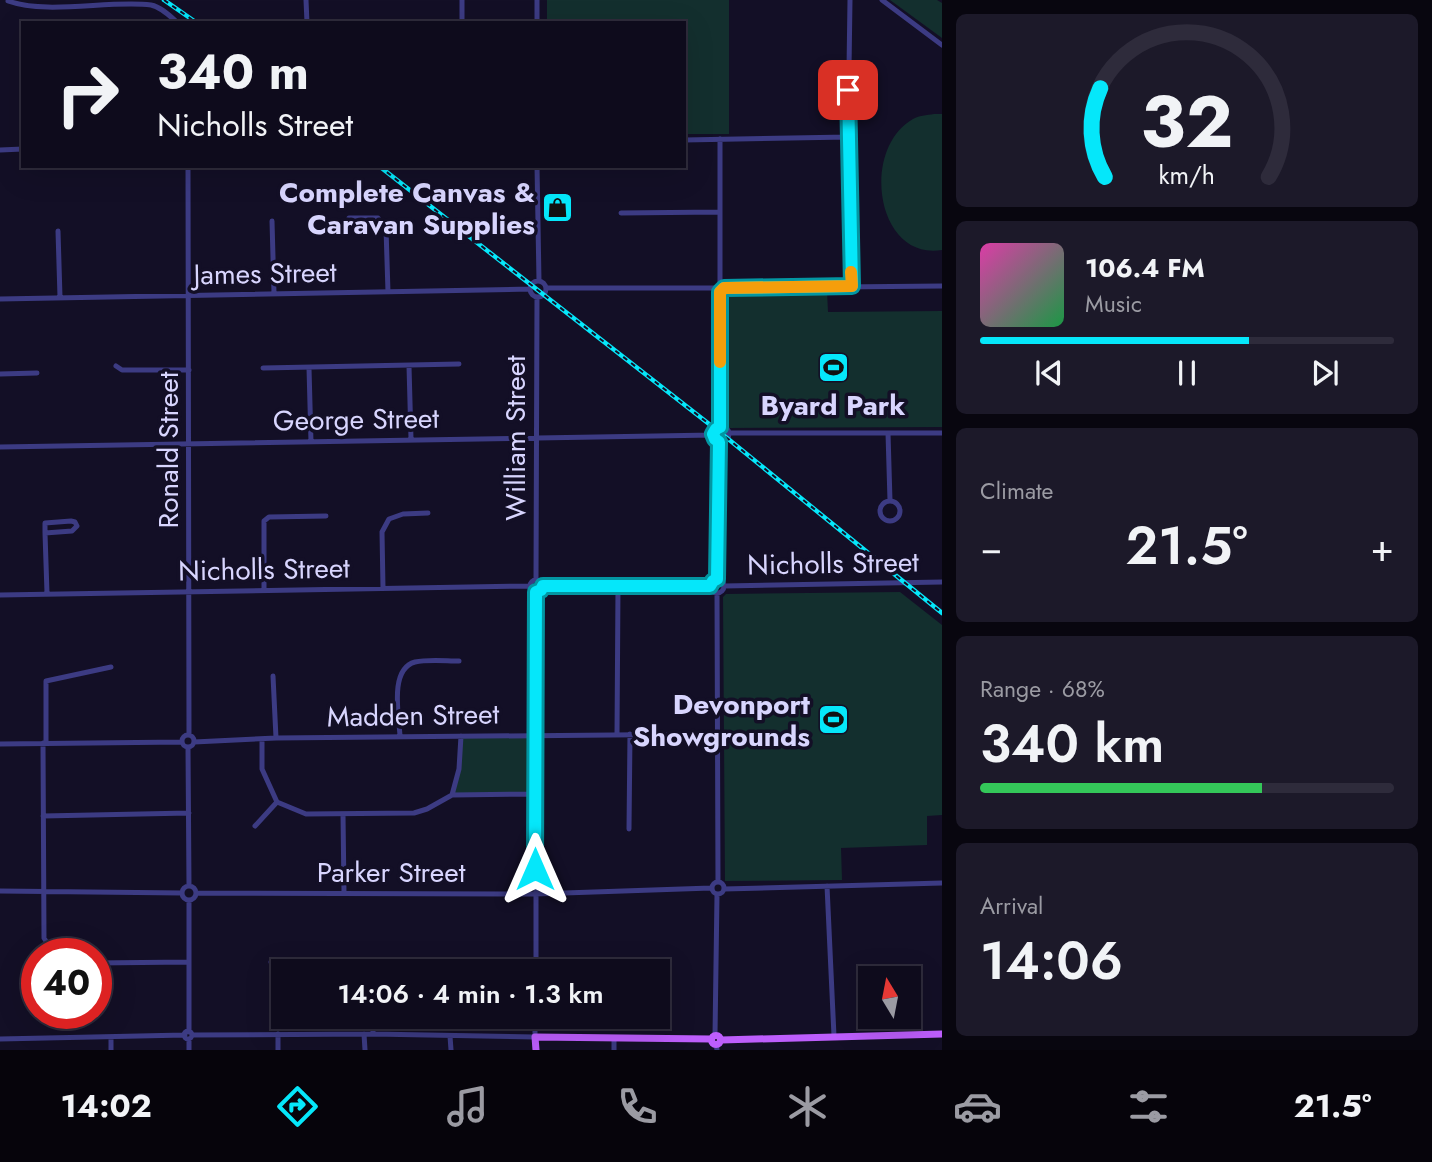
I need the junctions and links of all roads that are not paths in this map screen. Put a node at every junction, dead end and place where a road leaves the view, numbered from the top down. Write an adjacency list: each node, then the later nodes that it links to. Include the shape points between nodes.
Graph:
1 (306, 0): 8 (street)
2 (462, 0): 9 (street)
3 (537, 0): 10 (street)
4 (850, 0): 12 (street)
5 (882, 0): 11 (street)
6 (8, 1): 7 (street, via 153,5)
7 (175, 21)
8 (307, 21)
9 (462, 21)
10 (537, 21)
11 (942, 45)
12 (848, 137): 14 (street); 25 (street)
13 (686, 139): 14 (street)
14 (720, 139): 19 (street)
15 (21, 149): 16 (street)
16 (0, 150)
17 (188, 168): 32 (street, Ronald Street)
18 (537, 168): 24 (street)
19 (719, 212): 20 (street); 28 (street)
20 (621, 213)
21 (349, 218): 30 (street, via 378,218 386,229)
22 (272, 221): 31 (street)
23 (58, 231): 33 (street)
24 (539, 281): 27 (street); 29 (street)
25 (852, 286): 26 (street); 28 (street)
26 (942, 286)
27 (547, 288): 28 (street); 34 (street)
28 (720, 288): 44 (street)
29 (530, 289): 30 (street, James Street); 34 (street)
30 (388, 292): 31 (street, James Street)
31 (274, 293): 32 (street, James Street)
32 (188, 295): 33 (street, James Street); 41 (street, Ronald Street)
33 (60, 297): 35 (street, James Street)
34 (537, 297): 49 (street, William Street)
35 (0, 299)
36 (459, 364): 38 (street)
37 (116, 366): 41 (street, via 122,370)
38 (409, 366): 40 (street); 50 (street)
39 (262, 368): 40 (street)
40 (309, 368): 51 (street)
41 (189, 370): 53 (street, Ronald Street)
42 (37, 373): 43 (street)
43 (0, 374)
44 (720, 427): 45 (street); 48 (street)
45 (728, 433): 46 (street); 52 (street, via 726,440)
46 (888, 433): 47 (street); 55 (street)
47 (942, 433)
48 (713, 435): 49 (street, George Street); 52 (street)
49 (535, 437): 50 (street, George Street); 59 (street, William Street)
50 (411, 439): 51 (street, George Street)
51 (312, 442): 53 (street, George Street)
52 (719, 442): 60 (street)
53 (190, 443): 54 (street, George Street); 69 (street, Ronald Street)
54 (0, 447)
55 (890, 501)
56 (428, 513): 67 (street, via 389,519 382,532)
57 (326, 516): 68 (street, via 269,517 264,521)
58 (45, 533): 58 (street, via 48,522 71,521 77,526 72,531); 71 (street)
59 (536, 579): 62 (street); 63 (street)
60 (717, 579): 64 (street); 65 (street)
61 (942, 582): 65 (street, Nicholls Street)
62 (530, 586): 67 (street, Nicholls Street); 70 (street)
63 (543, 586): 66 (street, Nicholls Street); 70 (street)
64 (710, 586): 66 (street, Nicholls Street); 72 (street)
65 (724, 586): 72 (street)
66 (618, 587): 79 (street)
67 (383, 588): 68 (street, Nicholls Street)
68 (264, 589): 69 (street, Nicholls Street)
69 (190, 592): 71 (street, Nicholls Street); 77 (street, Ronald Street)
70 (536, 592): 78 (street)
71 (47, 593): 73 (street, Nicholls Street)
72 (717, 593): 81 (street)
73 (0, 595)
74 (459, 661): 82 (street, via 415,662 405,667 398,679)
75 (111, 667): 87 (street, via 46,681)
76 (273, 676): 84 (street)
77 (189, 734): 86 (street); 89 (street)
78 (535, 734): 79 (street, Madden Street); 83 (street, Madden Street); 90 (street)
79 (617, 734): 80 (street, Madden Street)
80 (630, 734): 81 (street, Madden Street); 97 (street)
81 (716, 734): 98 (street)
82 (400, 736): 83 (street, Madden Street); 84 (street, Madden Street)
83 (461, 736): 91 (street)
84 (276, 738): 85 (street, Madden Street)
85 (262, 739): 89 (street, Madden Street); 92 (street, via 262,769)
86 (181, 742): 87 (street); 89 (street)
87 (44, 743): 88 (street); 95 (street)
88 (0, 744)
89 (191, 744): 93 (street)
90 (536, 794): 91 (street); 109 (street)
91 (452, 795): 94 (street, via 414,813)
92 (277, 802): 94 (street, via 306,814); 96 (street)
93 (189, 813): 95 (street); 100 (street)
94 (343, 814): 108 (street)
95 (43, 816): 104 (street)
96 (255, 826)
97 (629, 830)
98 (718, 882): 102 (street); 103 (street)
99 (942, 884): 101 (street)
100 (189, 886): 106 (street); 107 (street)
101 (827, 886): 103 (street); 124 (street)
102 (711, 888): 109 (street, Parker Street); 110 (street)
103 (724, 889): 110 (street)
104 (43, 890): 105 (street); 106 (street); 112 (street)
105 (0, 891)
106 (182, 893): 111 (street)
107 (196, 893): 108 (street, Parker Street); 111 (street)
108 (344, 893): 109 (street, Parker Street)
109 (535, 894): 113 (street)
110 (717, 895): 129 (street)
111 (189, 900): 114 (street)
112 (44, 938)
113 (536, 959)
114 (188, 962): 115 (street); 122 (street)
115 (112, 964)
116 (373, 1029): 120 (street)
117 (535, 1029): 126 (street)
118 (278, 1034): 119 (street); 122 (street); 132 (street)
119 (365, 1034): 120 (street); 133 (street)
120 (373, 1034): 123 (street)
121 (942, 1034): 124 (main road)
122 (189, 1035): 125 (street); 131 (street)
123 (450, 1036): 126 (street); 134 (street)
124 (834, 1036): 129 (main road)
125 (111, 1037): 128 (street); 130 (street)
126 (535, 1037): 127 (main road); 135 (main road)
127 (614, 1038): 129 (main road); 136 (street)
128 (0, 1040)
129 (716, 1042)
130 (111, 1050)
131 (189, 1050)
132 (278, 1050)
133 (365, 1050)
134 (451, 1050)
135 (536, 1050)
136 (614, 1050)

